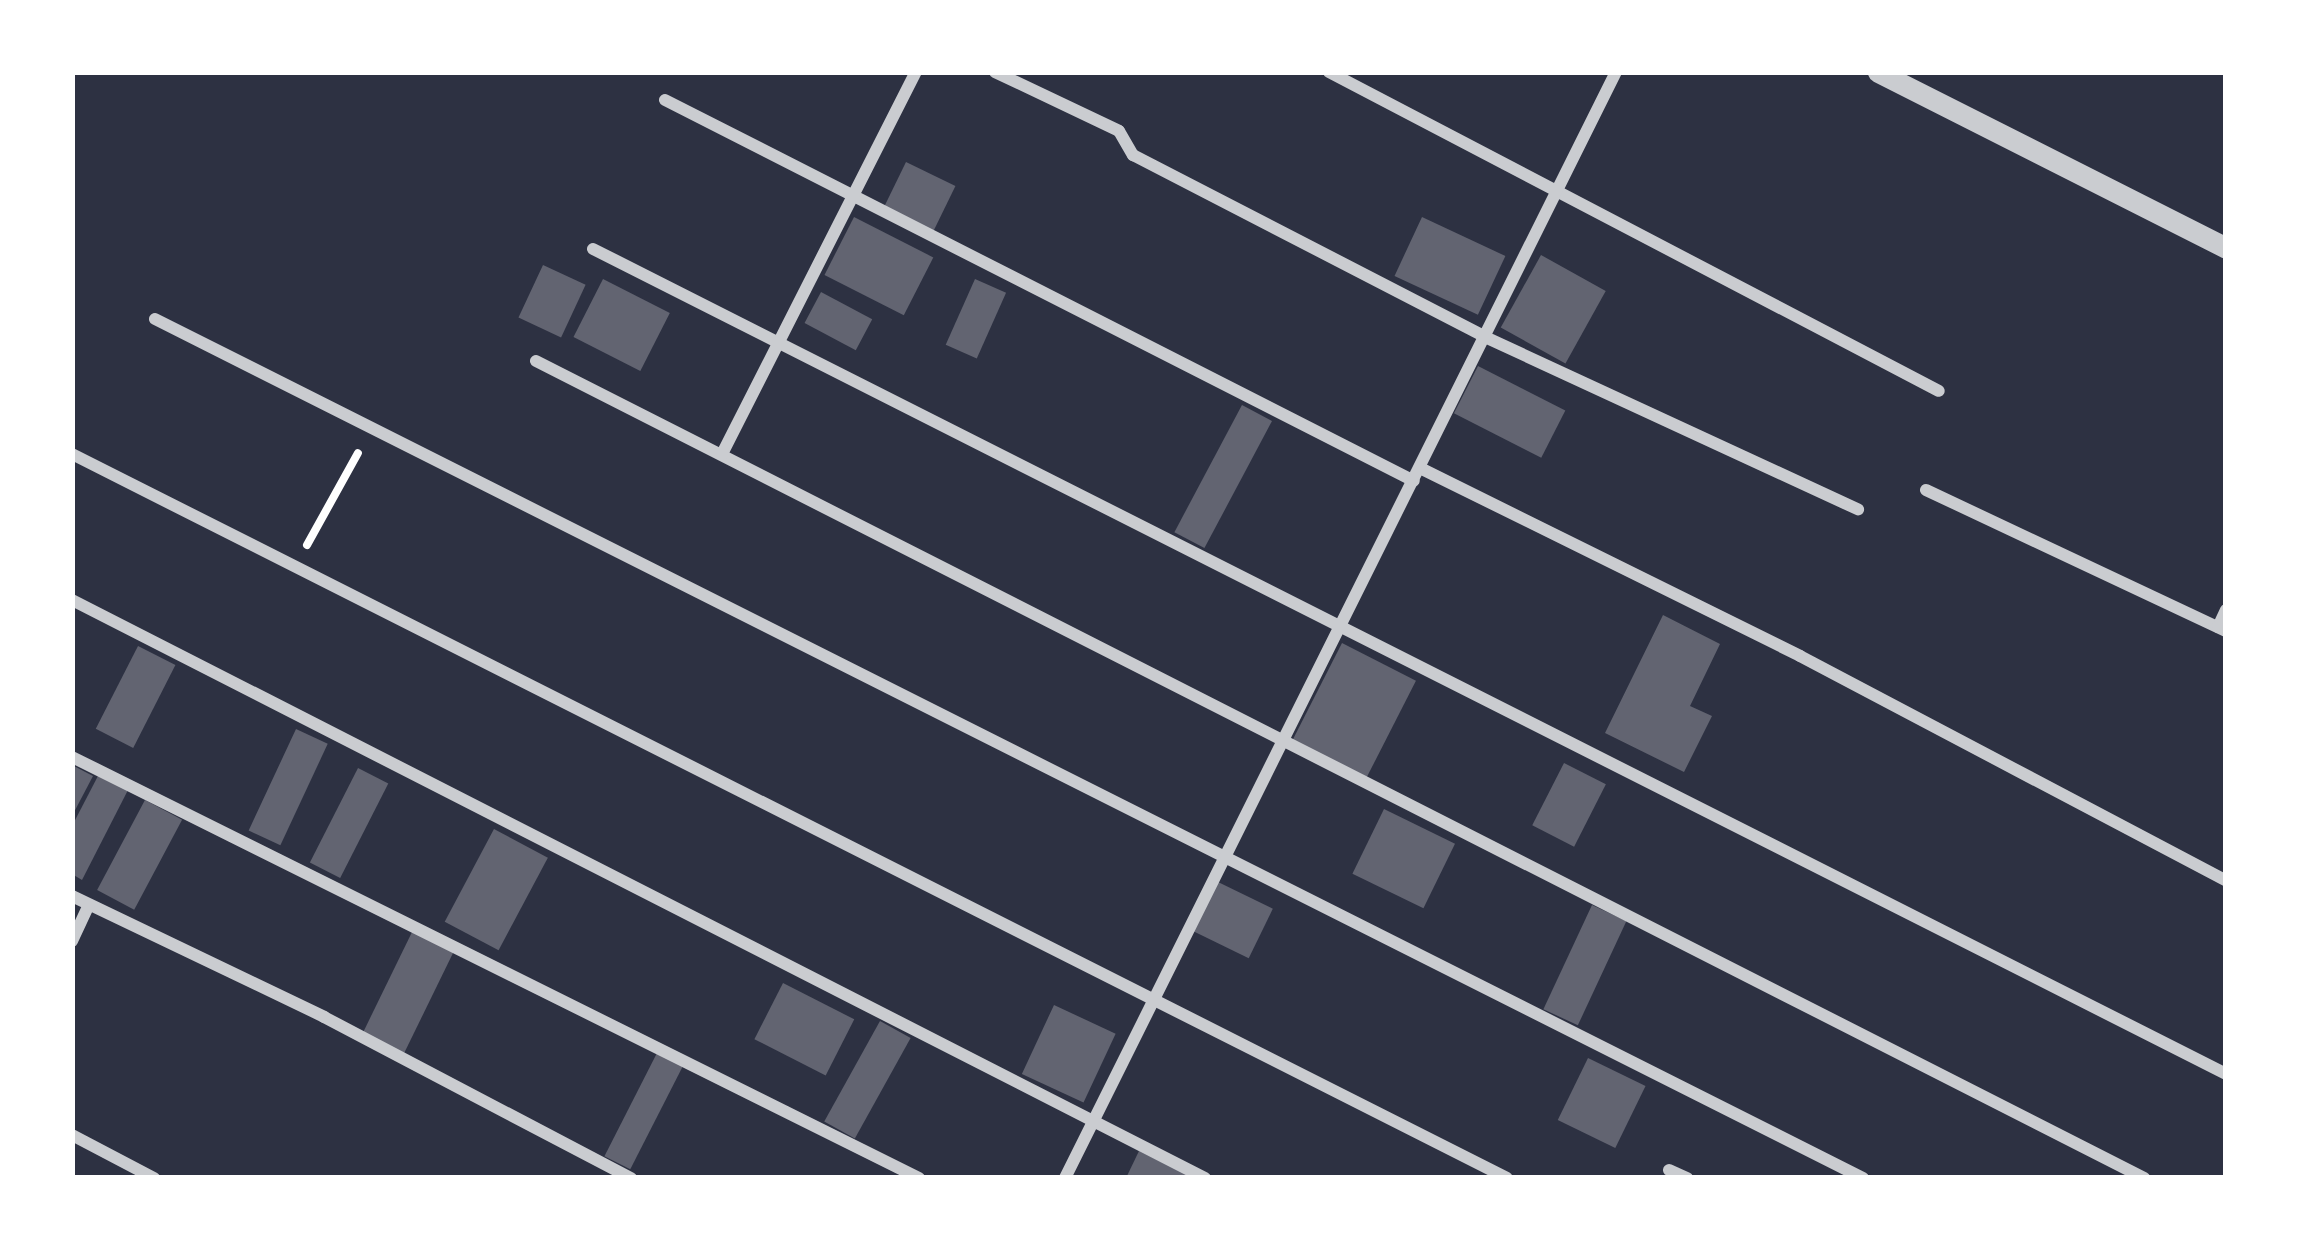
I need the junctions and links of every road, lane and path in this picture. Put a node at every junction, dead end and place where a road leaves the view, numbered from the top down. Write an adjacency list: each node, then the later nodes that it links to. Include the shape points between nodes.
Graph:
1 (916, 72): 8 (street)
2 (995, 72): 12 (street, via 1119,131 1133,155)
3 (1329, 72): 7 (street)
4 (1616, 72): 7 (street)
5 (1878, 72): 9 (street)
6 (665, 100): 8 (street)
7 (1559, 189): 12 (street); 15 (street)
8 (854, 198): 13 (street); 19 (street)
9 (2226, 248)
10 (593, 249): 13 (street)
11 (155, 319): 16 (street)
12 (1485, 337): 19 (street); 21 (street)
13 (780, 344): 18 (street); 25 (street)
14 (536, 361): 18 (street)
15 (1939, 391)
16 (370, 425): 22 (path); 29 (street)
17 (72, 454): 22 (street)
18 (722, 454): 27 (street)
19 (1417, 474): 25 (street); 30 (street, via 1800,656)
20 (1927, 490): 26 (street)
21 (1858, 509)
22 (292, 566): 34 (street)
23 (72, 600): 36 (street)
24 (2226, 610): 26 (street)
25 (1340, 627): 27 (street); 35 (street)
26 (2222, 629)
27 (1282, 743): 29 (street); 47 (street)
28 (72, 757): 41 (street)
29 (1223, 856): 34 (street); 46 (street)
30 (2226, 881)
31 (72, 896): 32 (street)
32 (89, 904): 33 (street); 40 (street)
33 (72, 941)
34 (1152, 1002): 36 (street); 44 (street)
35 (2226, 1074)
36 (1095, 1120): 42 (street); 43 (street)
37 (72, 1135): 39 (street)
38 (1670, 1169): 45 (street)
39 (154, 1178)
40 (631, 1178)
41 (920, 1178)
42 (1065, 1178)
43 (1205, 1178)
44 (1507, 1178)
45 (1687, 1178)
46 (1863, 1178)
47 (2142, 1178)

